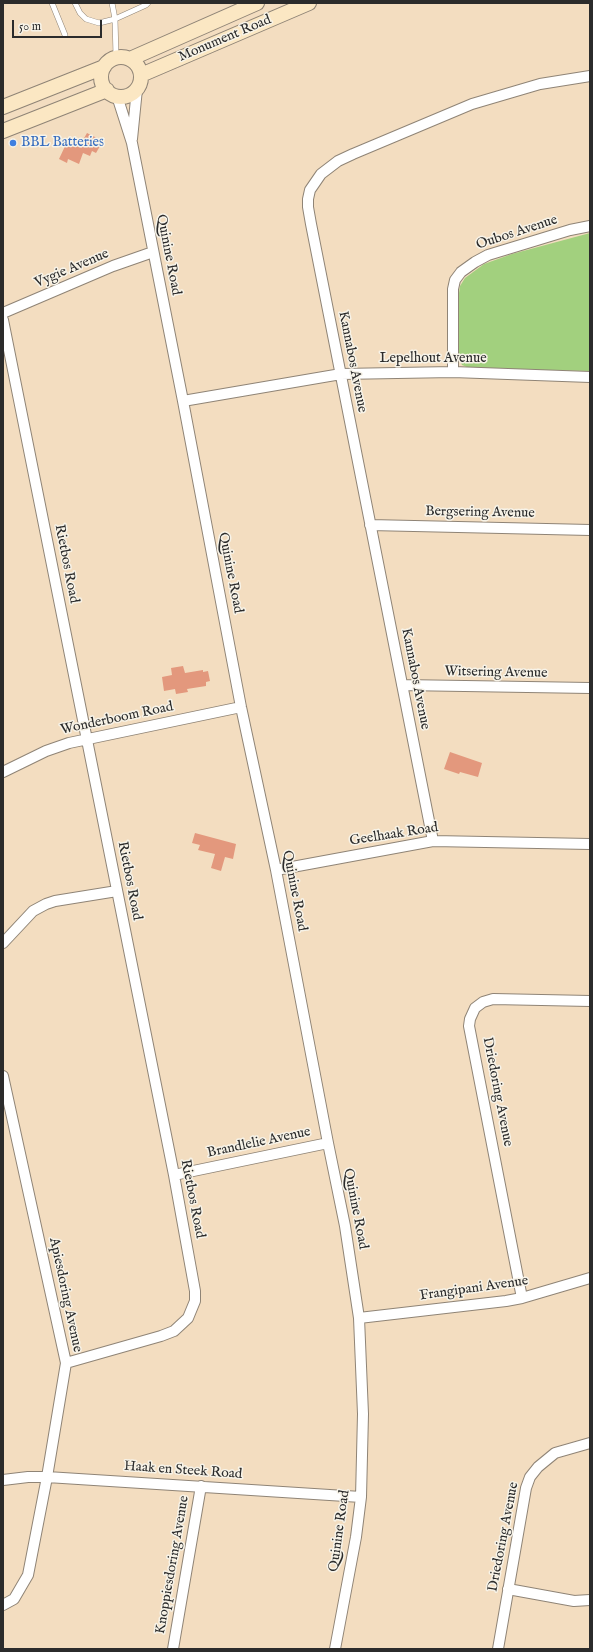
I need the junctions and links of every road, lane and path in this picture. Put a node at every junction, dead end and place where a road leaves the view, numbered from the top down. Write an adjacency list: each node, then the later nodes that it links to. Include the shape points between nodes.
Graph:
1 (52, 3): 8 (lane)
2 (76, 3): 7 (lane, via 80,14 92,22)
3 (112, 3): 7 (lane)
4 (148, 3): 7 (lane)
5 (257, 3): 9 (main road, Monument Road)
6 (309, 3): 11 (main road, Monument Road)
7 (115, 19): 10 (lane, via 116,56)
8 (65, 35)
9 (130, 59): 10 (main road, via 122,57); 11 (main road)
10 (109, 62): 14 (main road, via 101,75 102,83); 15 (main road)
11 (141, 75): 13 (main road)
12 (590, 76): 23 (street, Kannabos Avenue, via 540,84 472,104 353,154 338,161 321,174 310,190 308,207)
13 (137, 89): 14 (main road, via 128,95); 17 (street, Quinine Road)
14 (112, 93): 16 (main road); 17 (street, Quinine Road)
15 (3, 107)
16 (3, 131)
17 (132, 143): 19 (street, Quinine Road)
18 (590, 226): 22 (street, Oubos Avenue, via 488,255 461,272 455,280 453,289)
19 (153, 252): 20 (street, Vygie Avenue, via 113,266); 25 (street, Quinine Road)
20 (3, 313)
21 (3, 320): 31 (street, Rietbos Road)
22 (453, 372): 23 (street, Lepelhout Avenue); 24 (street, Lepelhout Avenue)
23 (341, 374): 25 (street, Lepelhout Avenue); 26 (street, Kannabos Avenue)
24 (590, 378)
25 (183, 400): 30 (street, Quinine Road)
26 (370, 525): 27 (street, Bergsering Avenue); 28 (street, Kannabos Avenue)
27 (590, 530)
28 (402, 685): 29 (street, Witsering Avenue); 33 (street, Kannabos Avenue)
29 (590, 688)
30 (241, 707): 31 (street, Wonderboom Road); 35 (street, Quinine Road)
31 (87, 739): 32 (street, Wonderboom Road, via 46,750); 36 (street, Rietbos Road)
32 (3, 772)
33 (433, 841): 34 (street, Geelhaak Road); 35 (street, Geelhaak Road)
34 (590, 844)
35 (276, 870): 40 (street, Quinine Road)
36 (117, 891): 37 (street, via 55,901 40,907 25,918); 41 (street, Rietbos Road)
37 (3, 942)
38 (590, 1001): 43 (street, Driedoring Avenue, via 493,999 475,1008 470,1019)
39 (3, 1076): 45 (street, Apiesdoring Avenue)
40 (328, 1143): 41 (street, Brandlelie Avenue); 44 (street, Quinine Road, via 345,1226)
41 (174, 1175): 45 (street, Rietbos Road, via 195,1291 195,1301 188,1318 174,1331 161,1336)
42 (590, 1278): 43 (street, Frangipani Avenue)
43 (522, 1298): 44 (street, Frangipani Avenue)
44 (359, 1318): 50 (street, Quinine Road, via 363,1414)
45 (66, 1363): 47 (street, Apiesdoring Avenue)
46 (590, 1443): 51 (street, Driedoring Avenue, via 555,1453 530,1477)
47 (47, 1476): 48 (street, Haak en Steek Road); 49 (street, Haak en Steek Road); 53 (street, Apiesdoring Avenue, via 28,1575 14,1599)
48 (3, 1480)
49 (201, 1486): 50 (street, Haak en Steek Road); 54 (street, Knoppiesdoring Avenue)
50 (361, 1497): 55 (street, Quinine Road)
51 (508, 1589): 52 (street, via 574,1601); 56 (street, Driedoring Avenue)
52 (590, 1600)
53 (3, 1605)
54 (173, 1649)
55 (335, 1649)
56 (498, 1649)

